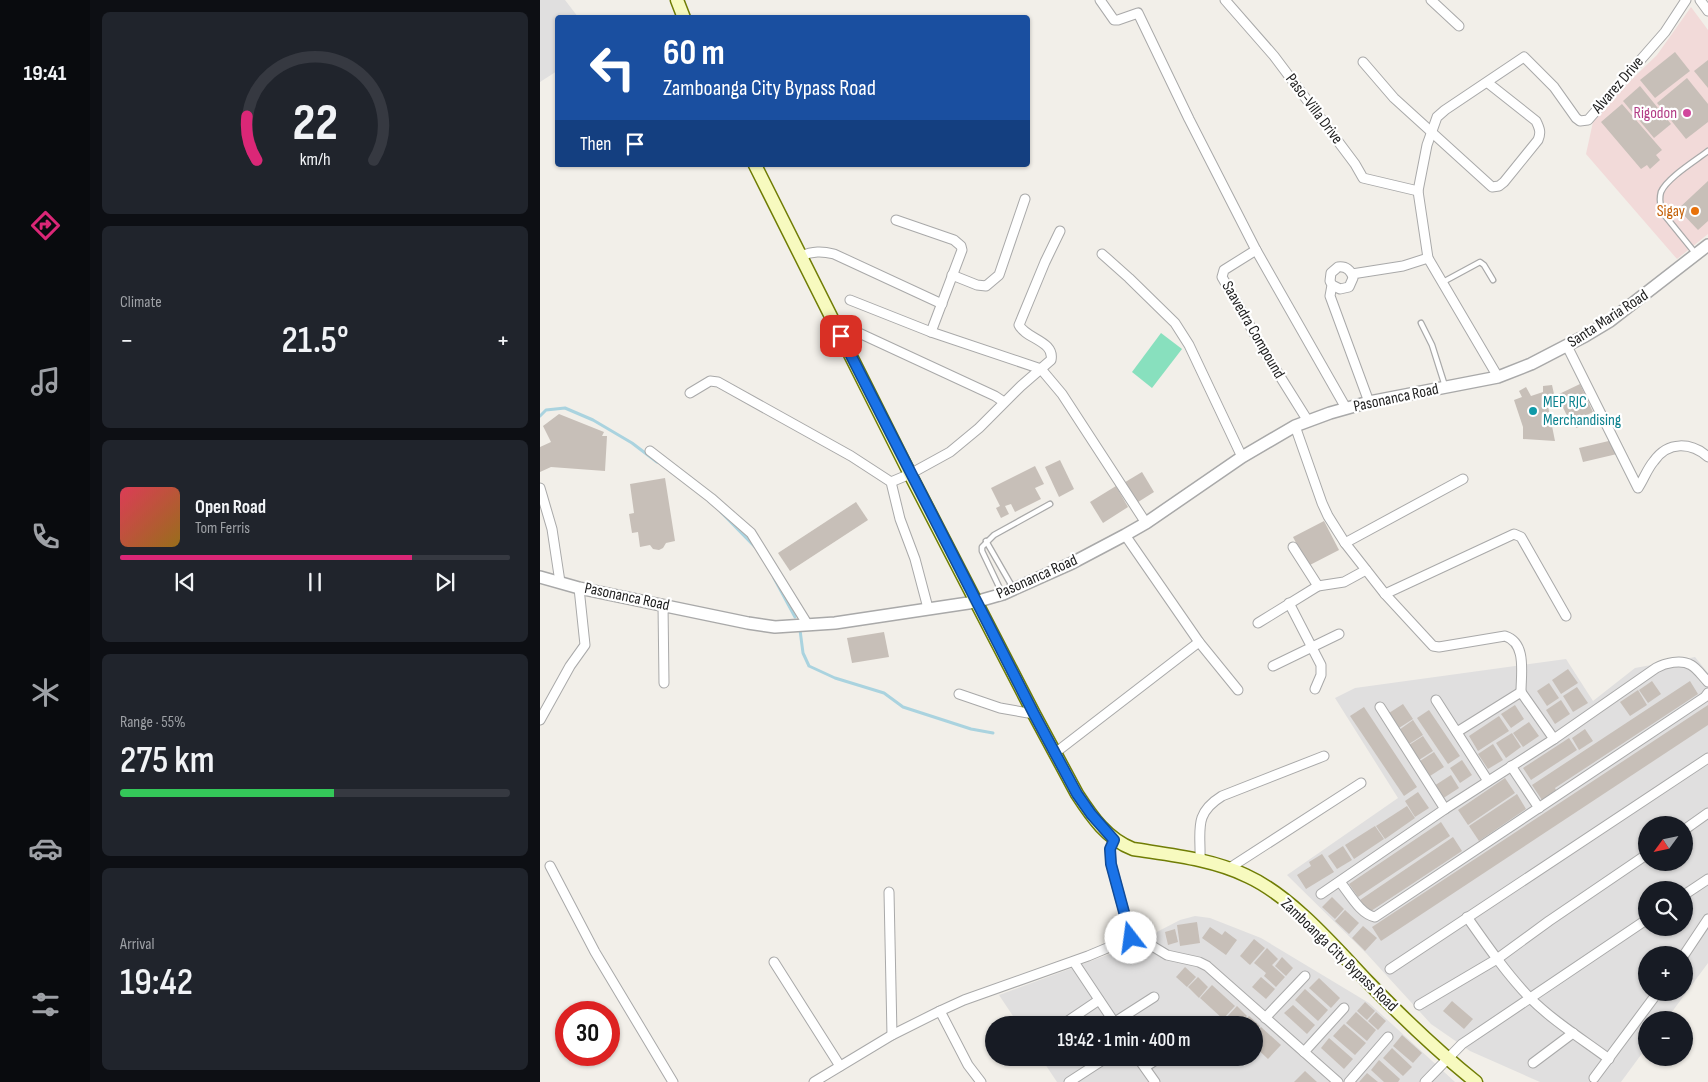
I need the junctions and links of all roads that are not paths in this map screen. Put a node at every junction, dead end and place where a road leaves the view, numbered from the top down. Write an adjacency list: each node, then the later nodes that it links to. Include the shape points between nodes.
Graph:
1 (677, 0): 8 (main road)
2 (1100, 0): 20 (street, via 1114,20 1138,13)
3 (1225, 0): 15 (street, Paso-Villa Drive, via 1274,56 1363,178)
4 (1686, 0): 11 (street, Alvarez Drive, via 1665,32 1588,120 1576,118 1554,87 1524,57)
5 (1700, 0): 7 (street)
6 (1437, 2): 9 (street)
7 (1708, 11)
8 (683, 15)
9 (1459, 26)
10 (1363, 62): 12 (street, via 1394,98)
11 (1488, 83): 12 (street, via 1445,110 1437,117); 12 (street, via 1536,121 1541,134 1504,182 1492,187)
12 (1432, 131): 15 (street)
13 (1708, 151): 22 (lane, via 1673,178 1661,193 1662,212)
14 (756, 167): 23 (main road, Zamboanga City Bypass Road)
15 (1418, 191): 24 (street)
16 (1025, 199): 26 (street, via 993,281 986,286 977,285)
17 (896, 220): 26 (street, via 958,243 962,250)
18 (1060, 231): 36 (street, via 1019,325 1050,349 1051,360)
19 (1708, 245): 22 (street, Santa Maria Road)
20 (1256, 250): 42 (street); 43 (street, Saavedra Compound, via 1224,270 1222,277)
21 (1102, 254): 46 (street, via 1175,324 1189,345)
22 (1696, 255): 35 (street, Santa Maria Road, via 1610,321)
23 (800, 256): 31 (street, via 821,251 834,254); 48 (main road, Zamboanga City Bypass Road)
24 (1428, 258): 25 (street, via 1403,266); 28 (street)
25 (1352, 274): 29 (street, via 1352,283 1345,289); 29 (street, via 1346,268 1338,267 1331,273)
26 (952, 275): 31 (street)
27 (1493, 280): 28 (lane, via 1480,262)
28 (1442, 283): 37 (street)
29 (1332, 285): 41 (street, via 1331,302)
30 (850, 300): 33 (street)
31 (942, 304): 33 (street)
32 (1421, 323): 38 (lane)
33 (931, 332): 36 (street)
34 (859, 333): 40 (street)
35 (1568, 346): 37 (street, Santa Maria Road); 47 (street, via 1638,488 1654,460 1667,450 1690,446)
36 (1041, 369): 40 (street); 53 (street, via 1062,394)
37 (1498, 377): 38 (street, Pasonanca Road)
38 (1446, 387): 41 (street, Pasonanca Road)
39 (690, 393): 50 (street, via 710,381 718,382)
40 (1004, 402): 48 (street, via 950,452)
41 (1368, 402): 42 (street, Pasonanca Road)
42 (1346, 408): 43 (street, Pasonanca Road)
43 (1308, 421): 44 (street, Pasonanca Road)
44 (1295, 426): 46 (street, Pasonanca Road); 56 (street, via 1322,503)
45 (650, 451): 72 (street, via 751,534)
46 (1242, 457): 53 (street, Pasonanca Road)
47 (1708, 458)
48 (910, 474): 50 (street); 66 (main road, Zamboanga City Bypass Road)
49 (1463, 478): 56 (street)
50 (891, 482): 69 (street)
51 (540, 488): 60 (street, via 552,529)
52 (1050, 504): 55 (lane)
53 (1146, 522): 54 (street, Pasonanca Road)
54 (1124, 535): 63 (street, Pasonanca Road); 74 (street)
55 (986, 541): 63 (lane); 64 (lane, via 982,551)
56 (1345, 543): 58 (street)
57 (1293, 547): 61 (street)
58 (1366, 570): 61 (street, via 1344,582); 65 (street)
59 (540, 577): 60 (street, Pasonanca Road)
60 (560, 582): 62 (street, Pasonanca Road)
61 (1318, 586): 67 (street)
62 (579, 588): 68 (street, Pasonanca Road); 87 (street, via 584,645)
63 (1014, 590): 64 (street, Pasonanca Road)
64 (1003, 594): 66 (street, Pasonanca Road)
65 (1385, 594): 70 (street, via 1517,534); 81 (street, via 1433,646 1505,636 1510,638 1520,652)
66 (976, 602): 69 (street, Pasonanca Road); 86 (main road, Zamboanga City Bypass Road)
67 (1288, 603): 71 (street); 75 (street)
68 (663, 605): 72 (street, Pasonanca Road, via 748,624 776,627); 77 (street)
69 (928, 608): 72 (street, Pasonanca Road)
70 (1566, 616)
71 (1258, 623)
72 (808, 625)
73 (1339, 634): 75 (street)
74 (1200, 642): 80 (street); 90 (street)
75 (1311, 647): 76 (street); 79 (street, via 1322,670)
76 (1273, 666)
77 (664, 682)
78 (1708, 682): 89 (street, via 1691,664 1662,664)
79 (1315, 689)
80 (1238, 690)
81 (1521, 692): 88 (street); 89 (street)
82 (1708, 693): 96 (street)
83 (960, 694): 86 (street, via 1000,708)
84 (1436, 700): 88 (street)
85 (1380, 707): 97 (street)
86 (1034, 714): 90 (main road, Zamboanga City Bypass Road)
87 (540, 720)
88 (1457, 732): 94 (street)
89 (1554, 738): 93 (street)
90 (1055, 753): 100 (main road, Zamboanga City Bypass Road, via 1077,794)
91 (1324, 756): 101 (street, via 1222,796 1210,805 1202,815)
92 (1708, 758): 110 (street)
93 (1511, 766): 94 (street); 96 (street)
94 (1488, 781): 97 (street)
95 (1361, 783): 104 (street)
96 (1539, 808): 106 (street, via 1376,917 1368,916)
97 (1445, 809): 106 (street)
98 (1708, 813): 99 (street)
99 (1693, 824)
100 (1114, 840): 101 (main road, Zamboanga City Bypass Road, via 1133,849); 113 (street, via 1110,849 1111,864)
101 (1200, 860): 104 (main road, Zamboanga City Bypass Road)
102 (1638, 860): 115 (street)
103 (550, 866): 142 (street, via 595,952)
104 (1228, 869): 135 (main road, Zamboanga City Bypass Road, via 1266,887 1299,913)
105 (1708, 879): 107 (street)
106 (1340, 882): 109 (street)
107 (1693, 889)
108 (889, 892): 132 (street)
109 (1321, 894)
110 (1467, 917): 115 (street); 118 (street)
111 (1708, 919): 114 (street)
112 (1638, 925): 121 (street)
113 (1131, 938): 117 (street); 130 (street, via 1144,941 1167,955 1207,966)
114 (1690, 946)
115 (1497, 959): 121 (street); 124 (street)
116 (774, 962): 138 (street)
117 (1074, 962): 122 (street); 126 (street)
118 (1390, 969)
119 (1304, 976): 130 (street)
120 (1154, 997): 129 (street)
121 (1530, 997): 131 (street); 135 (street)
122 (1099, 1000): 127 (street); 128 (street)
123 (1651, 1001): 136 (street)
124 (1419, 1005)
125 (1344, 1008): 134 (street)
126 (940, 1011): 132 (street); 144 (street, via 968,1065)
127 (1075, 1016)
128 (1110, 1016)
129 (1127, 1016)
130 (1265, 1018): 134 (street)
131 (1573, 1033): 136 (street); 137 (street)
132 (892, 1035): 138 (street)
133 (1388, 1037): 148 (street)
134 (1304, 1052): 147 (street)
135 (1446, 1058): 149 (street); 150 (main road, Zamboanga City Bypass Road)
136 (1609, 1059): 141 (street)
137 (1534, 1063)
138 (840, 1066): 143 (street)
139 (1094, 1066): 145 (street)
140 (1145, 1067): 146 (street)
141 (1594, 1078)
142 (673, 1082)
143 (814, 1082)
144 (981, 1082)
145 (1069, 1082)
146 (1155, 1082)
147 (1338, 1082)
148 (1349, 1082)
149 (1425, 1082)
150 (1476, 1082)

